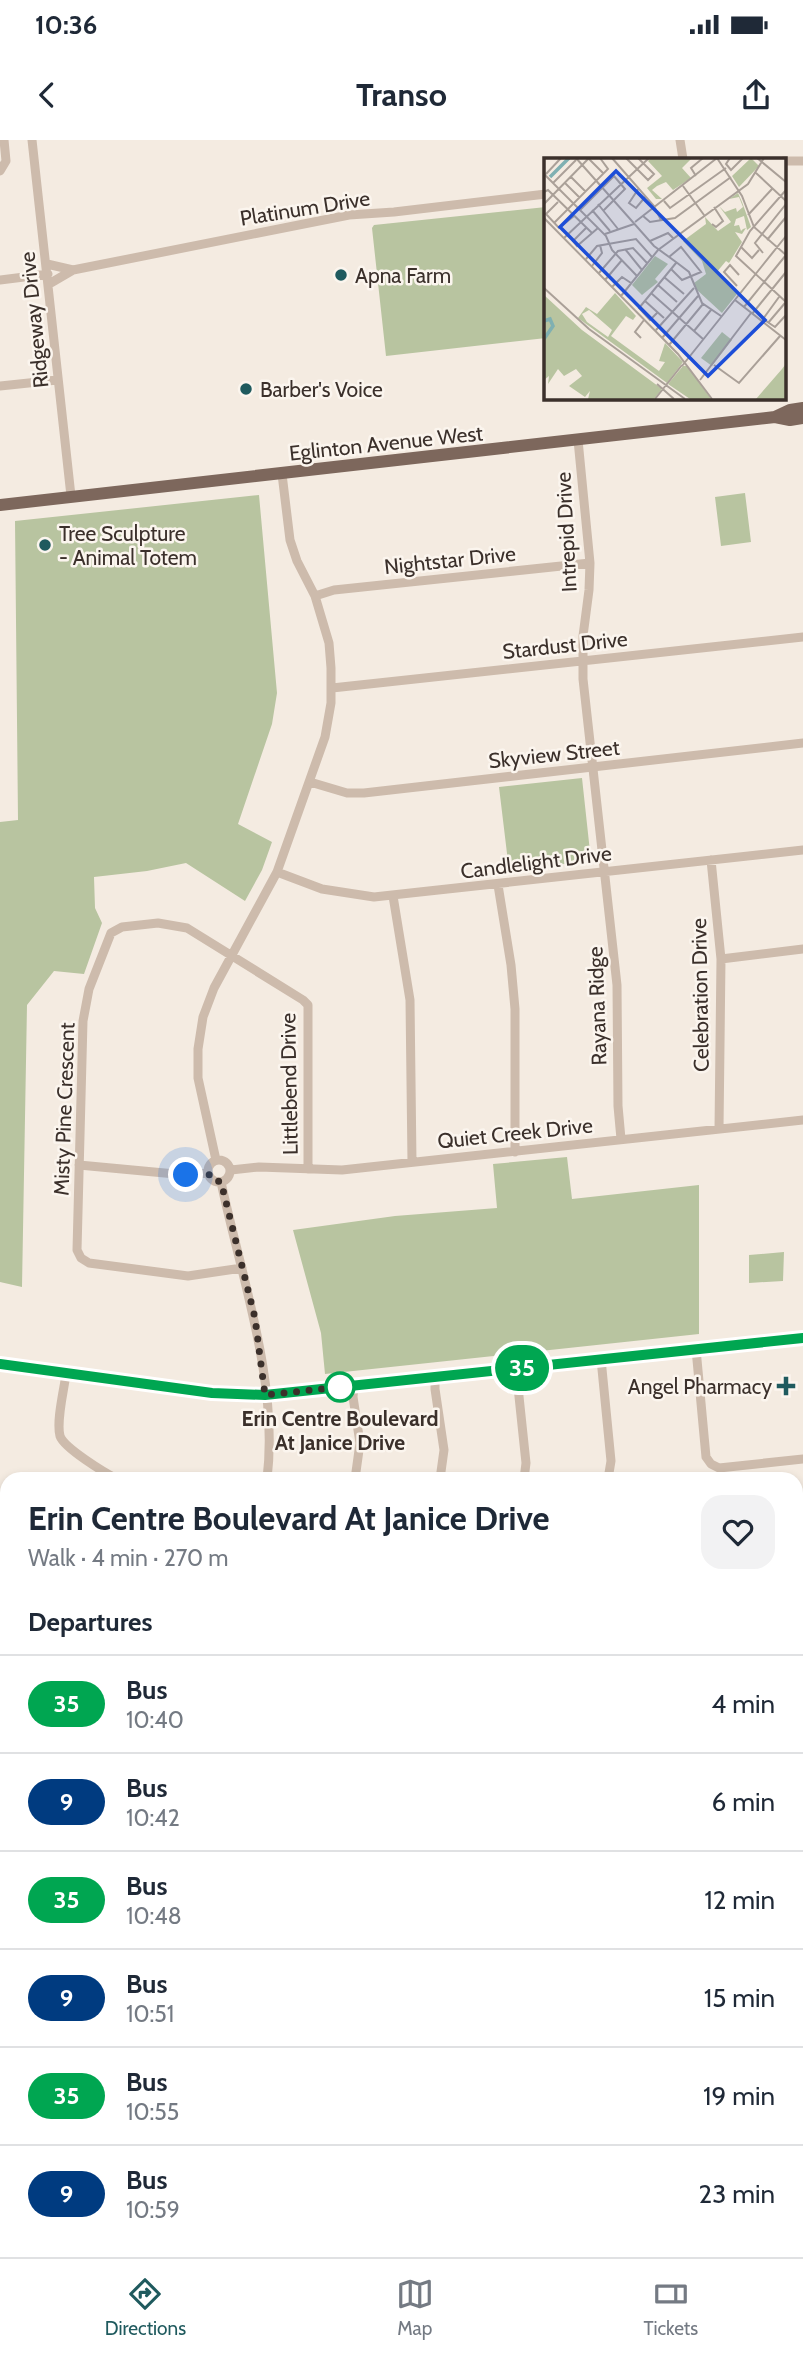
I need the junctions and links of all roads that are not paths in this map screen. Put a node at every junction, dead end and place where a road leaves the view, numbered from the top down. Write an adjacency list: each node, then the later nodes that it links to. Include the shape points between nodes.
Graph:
1 (4, 140): 5 (street, via 6,161)
2 (32, 140): 8 (street, Ridgeway Drive)
3 (680, 140): 4 (street)
4 (683, 158)
5 (0, 171)
6 (544, 194): 7 (street, Platinum Drive, via 349,215)
7 (73, 270): 8 (street, Platinum Drive); 8 (street, Platinum Drive)
8 (48, 274): 9 (street); 10 (street, Ridgeway Drive)
9 (0, 280)
10 (57, 380): 11 (street); 17 (street, Ridgeway Drive)
11 (0, 386)
12 (803, 408): 13 (main road, Eglinton Avenue West)
13 (775, 417): 14 (main road, Eglinton Avenue West); 15 (main road, Eglinton Avenue West)
14 (803, 418)
15 (578, 440): 16 (main road, Eglinton Avenue West); 19 (street, Intrepid Drive)
16 (282, 474): 17 (main road, Eglinton Avenue West); 20 (street, via 290,540)
17 (71, 496): 18 (main road, Eglinton Avenue West)
18 (0, 505)
19 (590, 563): 20 (street, Nightstar Drive, via 334,590); 22 (street, Intrepid Drive)
20 (315, 596): 23 (street, via 328,643)
21 (803, 637): 22 (street, Stardust Drive)
22 (582, 661): 23 (street, Stardust Drive); 25 (street, Intrepid Drive)
23 (332, 688): 26 (street, via 325,737)
24 (803, 744): 25 (street, Skyview Street)
25 (592, 767): 26 (street, Skyview Street, via 364,793); 30 (street, Intrepid Drive)
26 (310, 782): 29 (street)
27 (803, 850): 28 (street, Candlelight Drive)
28 (711, 860): 30 (street, Candlelight Drive); 35 (street, Celebration Drive)
29 (277, 872): 32 (street, Candlelight Drive, via 338,893); 34 (street)
30 (604, 872): 31 (street, Candlelight Drive); 38 (street, Rayana Ridge, via 617,985)
31 (498, 885): 32 (street, Candlelight Drive); 39 (street, via 515,1009)
32 (393, 896): 41 (street, via 411,1000)
33 (803, 949): 35 (street)
34 (232, 955): 40 (street, via 208,1003 198,1049 201,1101); 42 (street, Misty Pine Crescent, via 175,924 122,927 111,933 85,1005); 43 (street, Littlebend Drive, via 308,1006)
35 (721, 959): 37 (street, Celebration Drive)
36 (803, 1120): 37 (street, Quiet Creek Drive)
37 (719, 1129): 38 (street, Quiet Creek Drive)
38 (621, 1139): 39 (street, Quiet Creek Drive)
39 (515, 1152): 41 (street, Quiet Creek Drive)
40 (216, 1160): 44 (street, via 227,1162); 45 (street)
41 (412, 1162): 43 (street, Quiet Creek Drive)
42 (79, 1165): 45 (street); 47 (street, Misty Pine Crescent, via 77,1250 81,1258 89,1263 187,1276)
43 (308, 1169): 44 (street, Quiet Creek Drive)
44 (231, 1170): 46 (street)
45 (206, 1173): 46 (street)
46 (221, 1182): 47 (street)
47 (242, 1268): 56 (street, via 255,1318)
48 (803, 1338): 49 (street)
49 (696, 1349): 50 (street); 57 (street, via 706,1457 711,1464 719,1468)
50 (601, 1359): 52 (street); 63 (street)
51 (0, 1364): 53 (street)
52 (516, 1368): 54 (street); 62 (street)
53 (65, 1374): 56 (street, via 212,1393); 58 (street, via 60,1436 67,1446)
54 (435, 1377): 55 (street); 61 (street, via 444,1450)
55 (354, 1385): 56 (street); 60 (street, via 360,1443)
56 (265, 1395): 59 (street)
57 (803, 1459)
58 (106, 1472)
59 (268, 1472)
60 (356, 1472)
61 (441, 1472)
62 (525, 1472)
63 (609, 1472)

